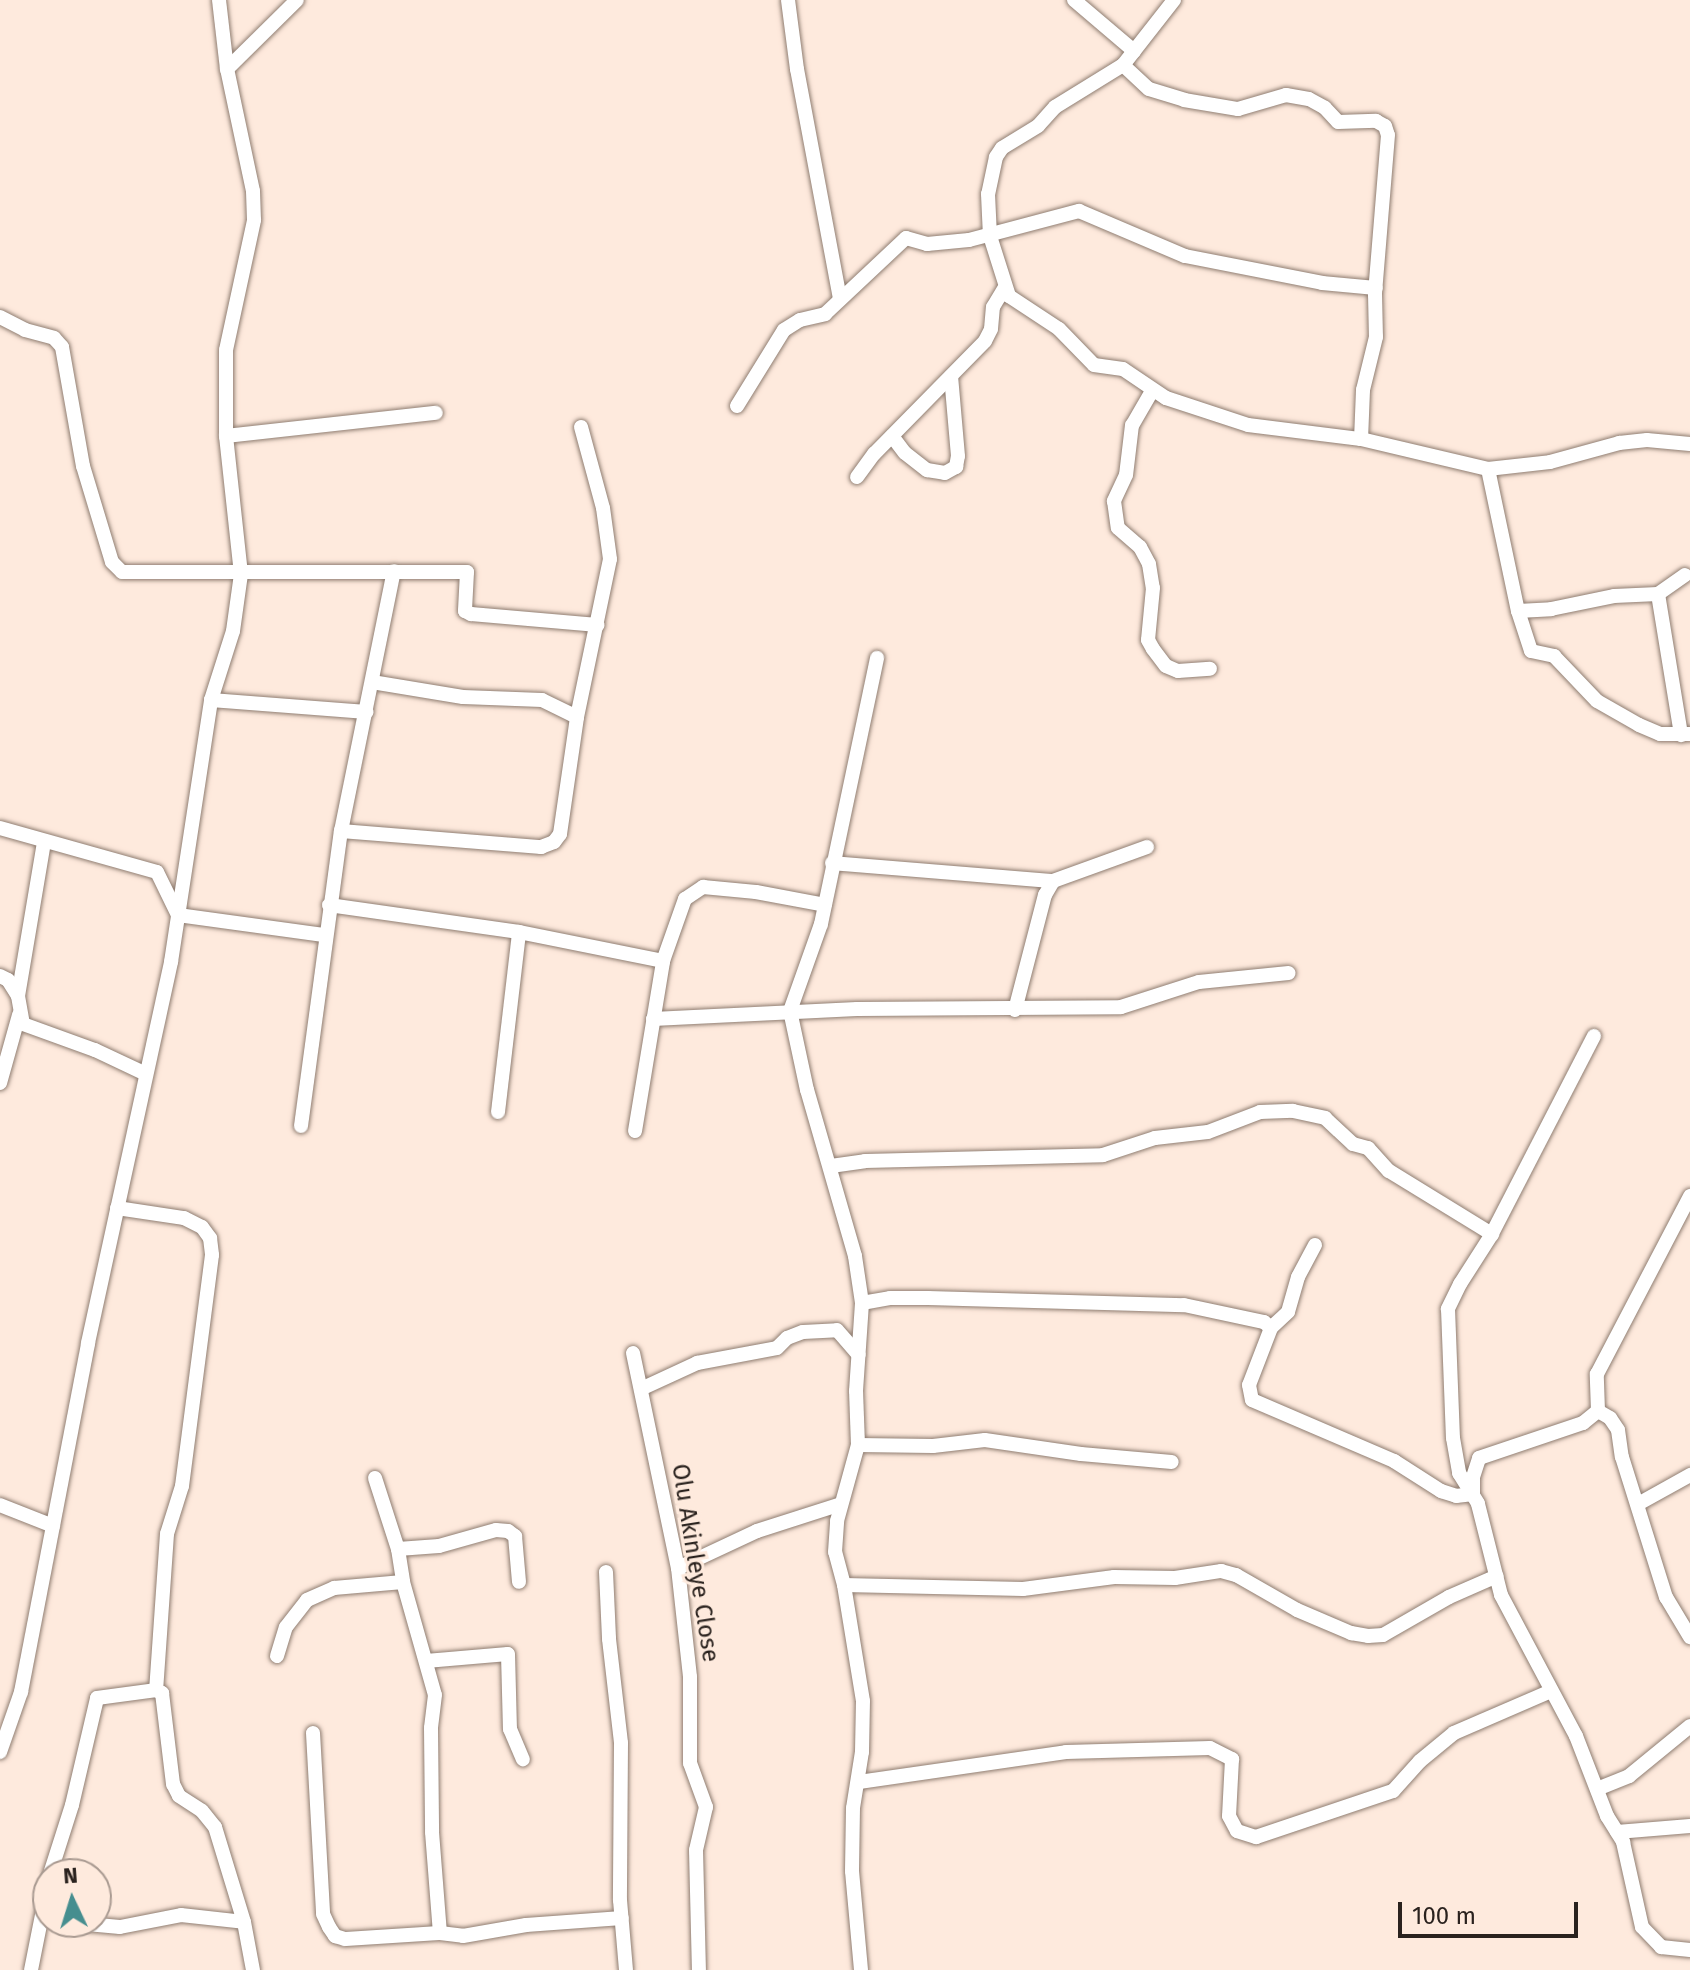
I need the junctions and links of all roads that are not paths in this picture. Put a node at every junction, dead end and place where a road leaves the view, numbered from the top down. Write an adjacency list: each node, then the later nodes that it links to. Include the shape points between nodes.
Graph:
1 (219, 0): 8 (street)
2 (297, 0): 8 (street)
3 (788, 0): 12 (street)
4 (1074, 0): 6 (street)
5 (1174, 0): 6 (street)
6 (1134, 51): 7 (street)
7 (1123, 65): 9 (street, via 1002,148 990,173); 10 (street, via 1149,89 1184,100 1238,109 1286,95 1309,99 1338,122 1376,121 1385,126)
8 (227, 69): 19 (street, via 253,191 254,220 226,350)
9 (990, 236): 10 (street, via 1079,211 1185,256); 11 (street); 12 (street, via 927,244 906,238)
10 (1376, 288): 21 (street, via 1376,337 1363,390)
11 (1004, 289): 14 (street, via 993,307 985,341); 15 (street, via 1059,329 1094,365 1123,369)
12 (840, 299): 16 (street, via 825,314 784,330)
13 (0, 317): 26 (street, via 54,338 62,347 83,466 112,562 122,572)
14 (951, 376): 20 (street); 20 (street, via 956,467 945,473 927,470)
15 (1152, 391): 21 (street, via 1248,425); 32 (street, via 1132,425 1126,475 1114,501 1118,528 1140,547 1149,564 1153,588 1148,640 1153,649 1166,666 1178,671)
16 (737, 406)
17 (436, 413): 19 (street)
18 (581, 427): 30 (street, via 603,508 610,559)
19 (226, 436): 26 (street)
20 (892, 436): 24 (street)
21 (1361, 439): 23 (street)
22 (1690, 444): 23 (street, via 1619,443 1550,462)
23 (1488, 469): 29 (street)
24 (857, 477)
25 (394, 571): 26 (street); 30 (street, via 467,572 465,611 471,614); 33 (street)
26 (241, 574): 34 (street, via 233,631)
27 (1685, 575): 28 (street)
28 (1658, 594): 29 (street); 37 (street)
29 (1518, 611): 37 (street, via 1531,651 1554,656 1597,701 1660,734)
30 (598, 625): 36 (street)
31 (877, 658): 42 (street)
32 (1210, 669)
33 (372, 682): 35 (street); 36 (street, via 463,697 542,700)
34 (211, 700): 35 (street); 46 (street)
35 (367, 712): 39 (street)
36 (577, 717): 39 (street, via 560,834 554,842 541,847)
37 (1685, 735)
38 (0, 828): 40 (street)
39 (341, 831): 44 (street)
40 (44, 842): 46 (street, via 157,872); 52 (street)
41 (1147, 847): 43 (street)
42 (832, 863): 43 (street); 45 (street)
43 (1053, 881): 53 (street)
44 (329, 905): 47 (street); 48 (street)
45 (825, 905): 49 (street, via 703,887 685,899); 54 (street)
46 (178, 915): 48 (street); 58 (street)
47 (519, 932): 49 (street); 60 (street)
48 (324, 935): 61 (street)
49 (663, 961): 56 (street)
50 (1289, 973): 53 (street, via 1199,982 1121,1007)
51 (0, 976): 52 (street)
52 (18, 996): 55 (street)
53 (1015, 1010): 54 (street)
54 (790, 1011): 56 (street); 63 (street)
55 (19, 1015): 58 (street, via 23,1024); 59 (street)
56 (653, 1019): 62 (street)
57 (1594, 1036): 66 (street)
58 (146, 1074): 65 (street)
59 (0, 1083)
60 (498, 1112)
61 (301, 1126)
62 (635, 1131)
63 (831, 1166): 66 (street, via 1103,1155 1155,1138 1208,1132 1260,1112 1293,1111 1325,1118 1353,1144 1368,1148 1389,1171); 68 (street)
64 (1690, 1196): 73 (street, via 1597,1374)
65 (117, 1208): 82 (street); 93 (street, via 184,1218 202,1227 212,1255 182,1486 167,1534)
66 (1492, 1234): 78 (street, via 1460,1284 1447,1317 1455,1459)
67 (1315, 1245): 69 (street, via 1288,1312)
68 (862, 1303): 69 (street, via 928,1298 1184,1305 1264,1322); 71 (street)
69 (1271, 1328): 78 (street, via 1249,1385 1252,1400 1394,1461 1441,1491)
70 (633, 1353): 72 (street, Olu Akinleye Close)
71 (859, 1355): 72 (street, via 837,1330 803,1332 777,1348 697,1363); 74 (street)
72 (643, 1388): 84 (street, Olu Akinleye Close)
73 (1598, 1411): 78 (street, via 1583,1423 1479,1458); 80 (street, via 1615,1422)
74 (858, 1445): 75 (street, via 985,1440); 79 (street)
75 (1172, 1462)
76 (1690, 1475): 80 (street)
77 (375, 1478): 83 (street)
78 (1473, 1494): 86 (street)
79 (841, 1504): 84 (street, via 757,1531); 89 (street, via 835,1552)
80 (1638, 1504): 90 (street, via 1666,1597)
81 (0, 1505): 82 (street)
82 (53, 1526): 97 (street, via 21,1692)
83 (398, 1549): 87 (street); 88 (street, via 508,1531 515,1536)
84 (678, 1568): 113 (street, Olu Akinleye Close, via 690,1677 690,1763 706,1807 696,1850)
85 (606, 1572): 104 (street, via 621,1743)
86 (1497, 1576): 89 (street, via 1383,1635 1368,1636 1297,1610 1221,1571 1023,1589); 94 (street, via 1501,1595)
87 (403, 1582): 91 (street, via 334,1588 307,1600 286,1627); 92 (street)
88 (519, 1582)
89 (844, 1585): 99 (street, via 863,1701)
90 (1690, 1637)
91 (277, 1656)
92 (426, 1661): 98 (street, via 508,1654 510,1729); 107 (street, via 435,1695 432,1832)
93 (156, 1690): 103 (street, via 100,1696 94,1702); 105 (street, via 166,1697 173,1784 179,1796 215,1827)
94 (1551, 1691): 99 (street, via 1454,1733 1384,1796 1256,1837 1237,1831 1229,1816 1232,1759 1210,1748 1066,1752); 100 (street)
95 (1690, 1726): 100 (street, via 1629,1776)
96 (313, 1733): 107 (street, via 323,1914 329,1927 345,1939)
97 (1, 1746)
98 (523, 1759)
99 (859, 1782): 114 (street, via 852,1871)
100 (1597, 1789): 102 (street)
101 (1690, 1826): 102 (street)
102 (1617, 1832): 109 (street, via 1642,1927 1661,1947)
103 (55, 1858)
104 (622, 1918): 107 (street, via 463,1936); 112 (street)
105 (244, 1922): 106 (street, via 181,1915); 111 (street)
106 (112, 1926)
107 (440, 1933)
108 (40, 1938): 110 (street)
109 (1690, 1950)
110 (31, 1970)
111 (253, 1970)
112 (626, 1970)
113 (699, 1970)
114 (861, 1970)

